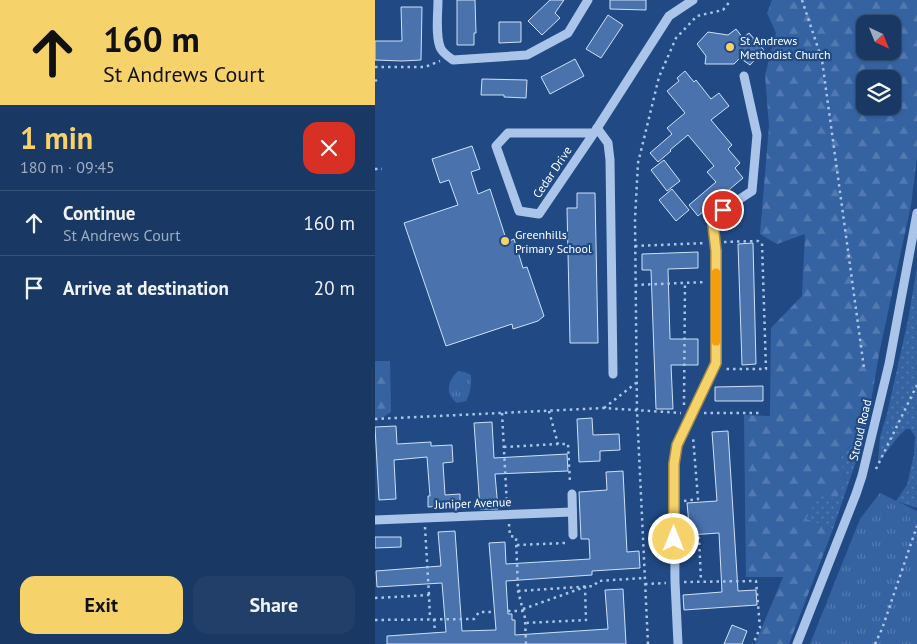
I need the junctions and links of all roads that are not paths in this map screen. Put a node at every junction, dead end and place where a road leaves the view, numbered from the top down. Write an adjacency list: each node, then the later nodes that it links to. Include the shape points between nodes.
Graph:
1 (438, 0): 2 (street, via 438,39 441,49 453,60 527,55 568,33)
2 (588, 0)
3 (693, 0): 5 (street, Cedar Drive, via 669,16)
4 (744, 76): 12 (street, via 757,135 753,191 723,210 713,225 716,363 677,445 674,464)
5 (596, 130): 5 (street, Cedar Drive, via 508,133 496,146 519,211 539,214); 7 (street, via 609,143)
6 (917, 213): 13 (street, Stroud Road, via 889,364 862,476)
7 (613, 374)
8 (571, 494): 9 (street)
9 (573, 512): 10 (street, Juniper Avenue); 11 (street)
10 (375, 520)
11 (573, 535)
12 (677, 644)
13 (797, 644)

